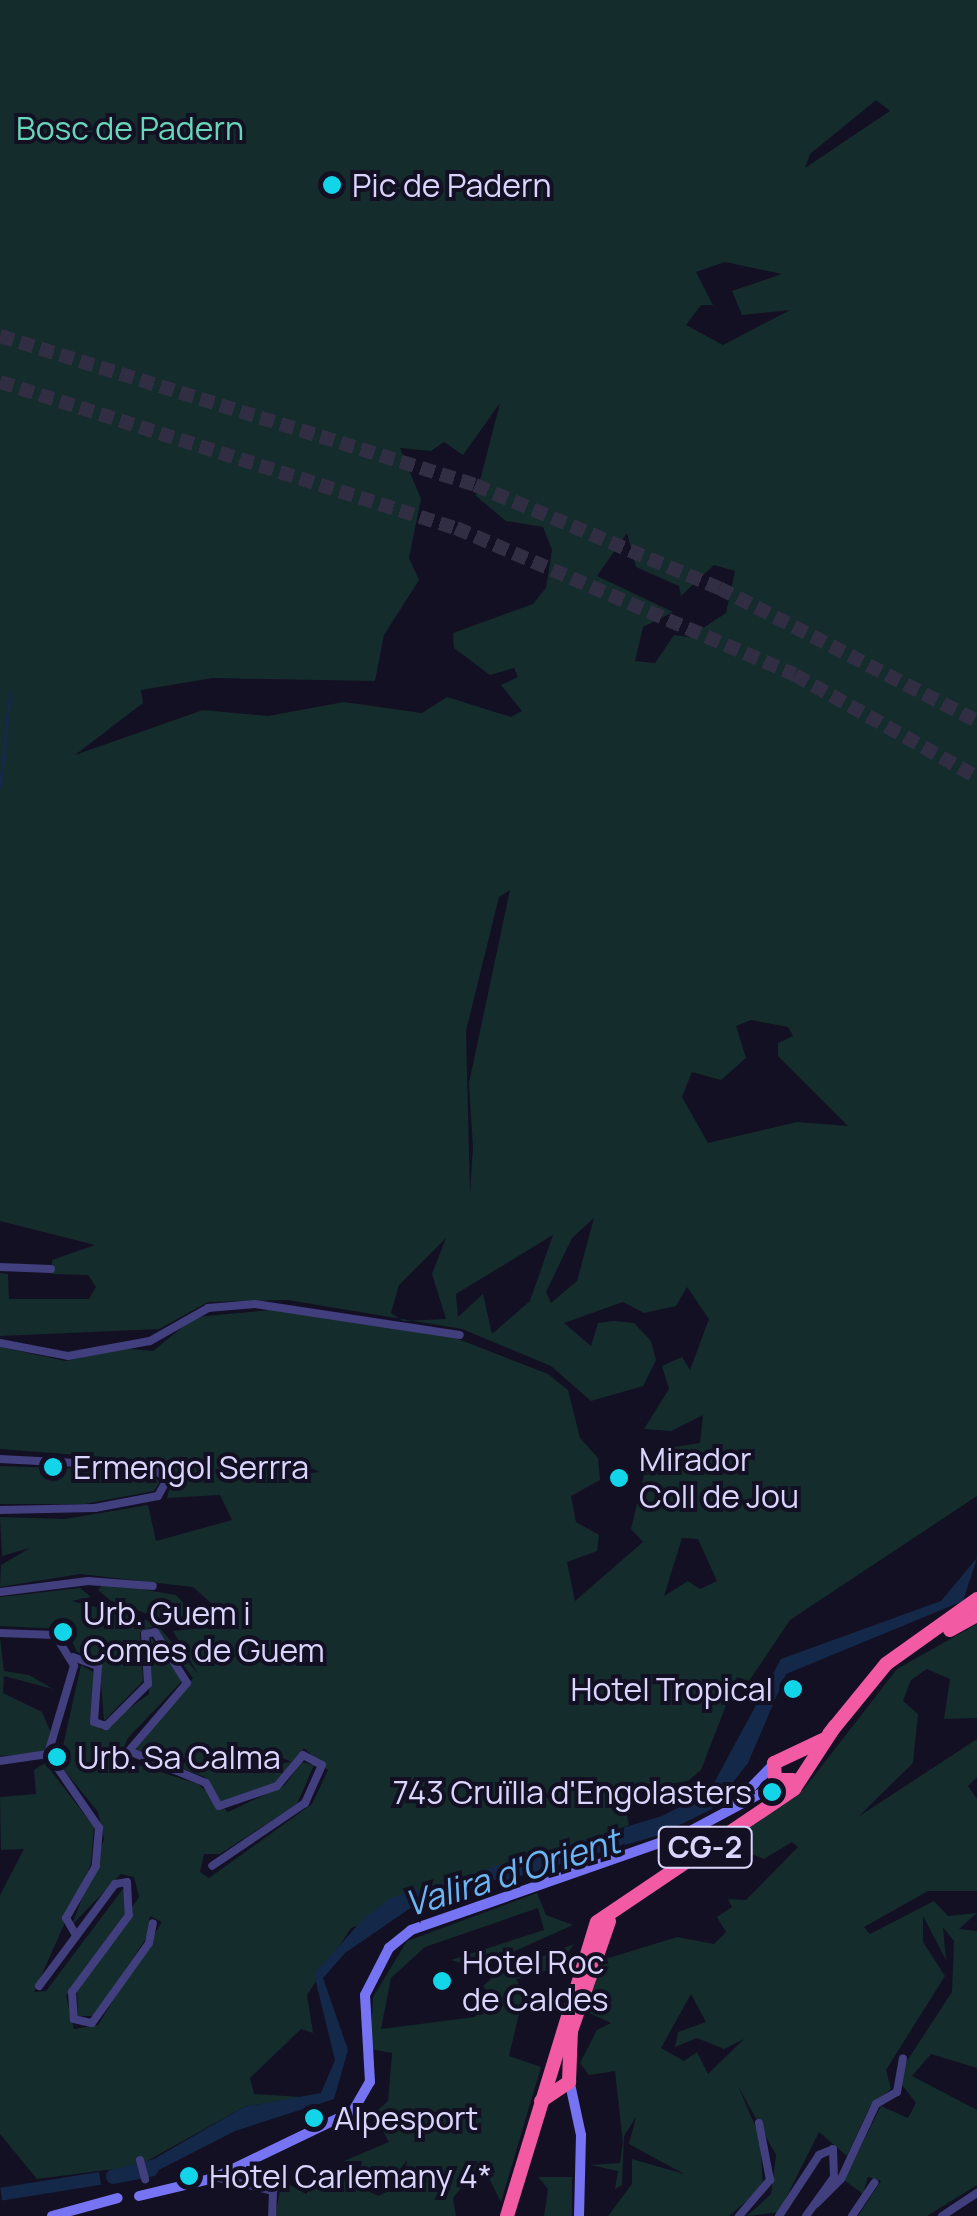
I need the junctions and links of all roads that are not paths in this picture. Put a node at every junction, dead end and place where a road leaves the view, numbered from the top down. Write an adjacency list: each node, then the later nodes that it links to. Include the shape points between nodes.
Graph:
1 (0, 1267): 2 (street)
2 (51, 1268)
3 (460, 1334): 4 (street, via 255,1304 208,1308 150,1342 68,1356)
4 (0, 1343)
5 (0, 1459): 6 (street, via 153,1466 167,1480 158,1496 96,1508)
6 (0, 1510)
7 (153, 1586): 8 (street, via 88,1581)
8 (0, 1592)
9 (977, 1599): 12 (highway, CG-2)
10 (977, 1616): 12 (highway, CG-2)
11 (0, 1633): 13 (street, via 55,1634)
12 (904, 1652): 14 (highway, CG-2)
13 (73, 1657): 16 (street); 22 (street, via 98,1666 94,1722 106,1726 148,1684 145,1634 155,1632 187,1683 130,1751 206,1783 219,1806 277,1786 303,1755 322,1765 305,1803)
14 (835, 1726): 15 (highway, CG-2); 20 (highway)
15 (825, 1739): 17 (highway, CG-2); 20 (highway, CG-2)
16 (48, 1754): 18 (street); 24 (street, via 100,1836 96,1866 66,1918)
17 (786, 1758): 19 (highway, CG-2); 20 (highway)
18 (0, 1761)
19 (772, 1766): 20 (highway, CG-2); 21 (main road)
20 (785, 1786): 21 (main road); 27 (highway, CG-2, via 636,1898 600,1934)
21 (728, 1811): 30 (main road, via 398,1938 361,2009 370,2082 363,2101)
22 (212, 1866)
23 (153, 1923): 24 (street, via 149,1943 88,2026 74,2019 72,1992 129,1916 131,1885 115,1884)
24 (76, 1934): 25 (street)
25 (39, 1986)
26 (903, 2059): 36 (street, via 898,2092 876,2104 841,2179)
27 (559, 2079): 39 (highway, CG-2, via 537,2110); 40 (main road, via 578,2112)
28 (760, 2124): 41 (street, via 770,2180)
29 (140, 2160): 31 (street)
30 (215, 2177): 34 (main road); 38 (street, via 273,2191)
31 (145, 2179)
32 (874, 2183): 44 (street)
33 (977, 2192): 45 (street)
34 (139, 2196)
35 (118, 2198): 37 (main road)
36 (816, 2204): 42 (street, via 838,2166 833,2150 819,2155); 43 (street)
37 (52, 2216)
38 (272, 2216)
39 (507, 2216)
40 (579, 2216)
41 (739, 2216)
42 (779, 2216)
43 (806, 2216)
44 (852, 2216)
45 (942, 2216)

